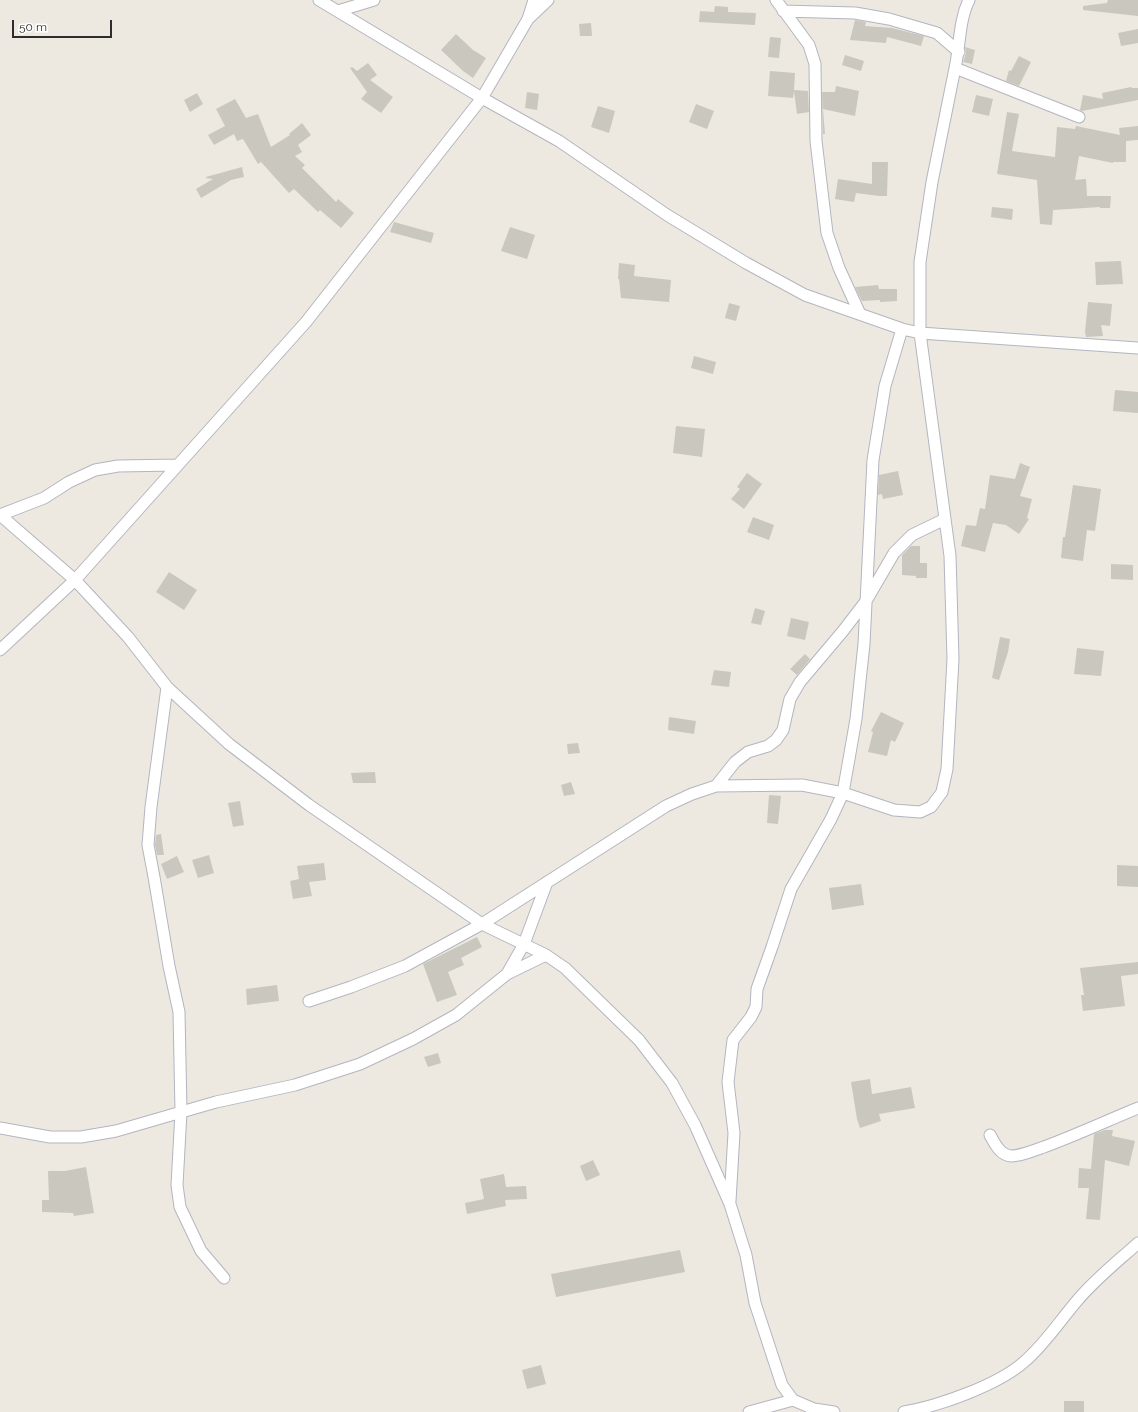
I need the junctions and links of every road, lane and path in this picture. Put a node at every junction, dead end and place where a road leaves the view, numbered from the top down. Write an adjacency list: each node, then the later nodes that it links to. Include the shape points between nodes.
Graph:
1 (319, 0): 7 (street)
2 (374, 0): 7 (street)
3 (534, 0): 9 (street)
4 (548, 0): 9 (street)
5 (776, 0): 8 (street)
6 (969, 0): 10 (street, via 963,15)
7 (338, 11): 12 (street)
8 (783, 11): 10 (street, via 855,13 889,19 937,33); 14 (street, via 809,44 815,64 816,141 827,233 839,268)
9 (528, 19): 12 (street)
10 (958, 52): 11 (street)
11 (955, 68): 13 (street); 16 (street, via 932,182 920,262)
12 (482, 98): 14 (street, via 559,141 667,215 746,263 805,295); 18 (street, via 306,322)
13 (1079, 117)
14 (860, 314): 15 (street)
15 (902, 329): 16 (street); 22 (street, via 885,386 873,460)
16 (920, 333): 17 (street); 20 (street)
17 (1138, 348)
18 (178, 466): 19 (street, via 118,466 95,470 44,498); 21 (street)
19 (0, 515): 21 (street)
20 (945, 519): 22 (street, via 912,535 894,553); 26 (street, via 950,556 953,659 947,769 942,792 931,807 920,812 894,810)
21 (75, 580): 23 (street); 24 (street, via 128,637)
22 (866, 601): 25 (street, via 800,682 790,699 783,730 776,740 768,746 748,752 735,762); 26 (street, via 856,719)
23 (0, 650)
24 (166, 687): 28 (street, via 229,744 309,805); 34 (street, via 148,845 179,1012)
25 (716, 786): 26 (street, via 802,785); 27 (street, via 666,806)
26 (843, 793): 37 (street, via 831,820 791,889 757,989 756,1007 751,1018 733,1040 728,1082 734,1133)
27 (547, 882): 28 (street); 29 (street)
28 (482, 924): 29 (street); 32 (street, via 405,966)
29 (524, 944): 30 (street); 31 (street)
30 (546, 955): 31 (street); 37 (street, via 565,968 639,1040 672,1083 695,1125)
31 (506, 974): 34 (street, via 456,1015 360,1064 295,1084)
32 (309, 1001)
33 (1138, 1108): 36 (street, via 1022,1155 1010,1156 1003,1152)
34 (181, 1112): 35 (street, via 116,1131 81,1137 50,1137); 39 (street, via 177,1185 180,1207 201,1251)
35 (0, 1128)
36 (990, 1135)
37 (730, 1204): 40 (street, via 746,1255 755,1303 769,1348 782,1385)
38 (1138, 1243): 43 (street, via 1077,1301 1024,1362 1000,1379 962,1395 922,1409)
39 (224, 1278)
40 (793, 1400): 41 (street); 42 (street, via 814,1409)
41 (749, 1412)
42 (834, 1412)
43 (904, 1412)

